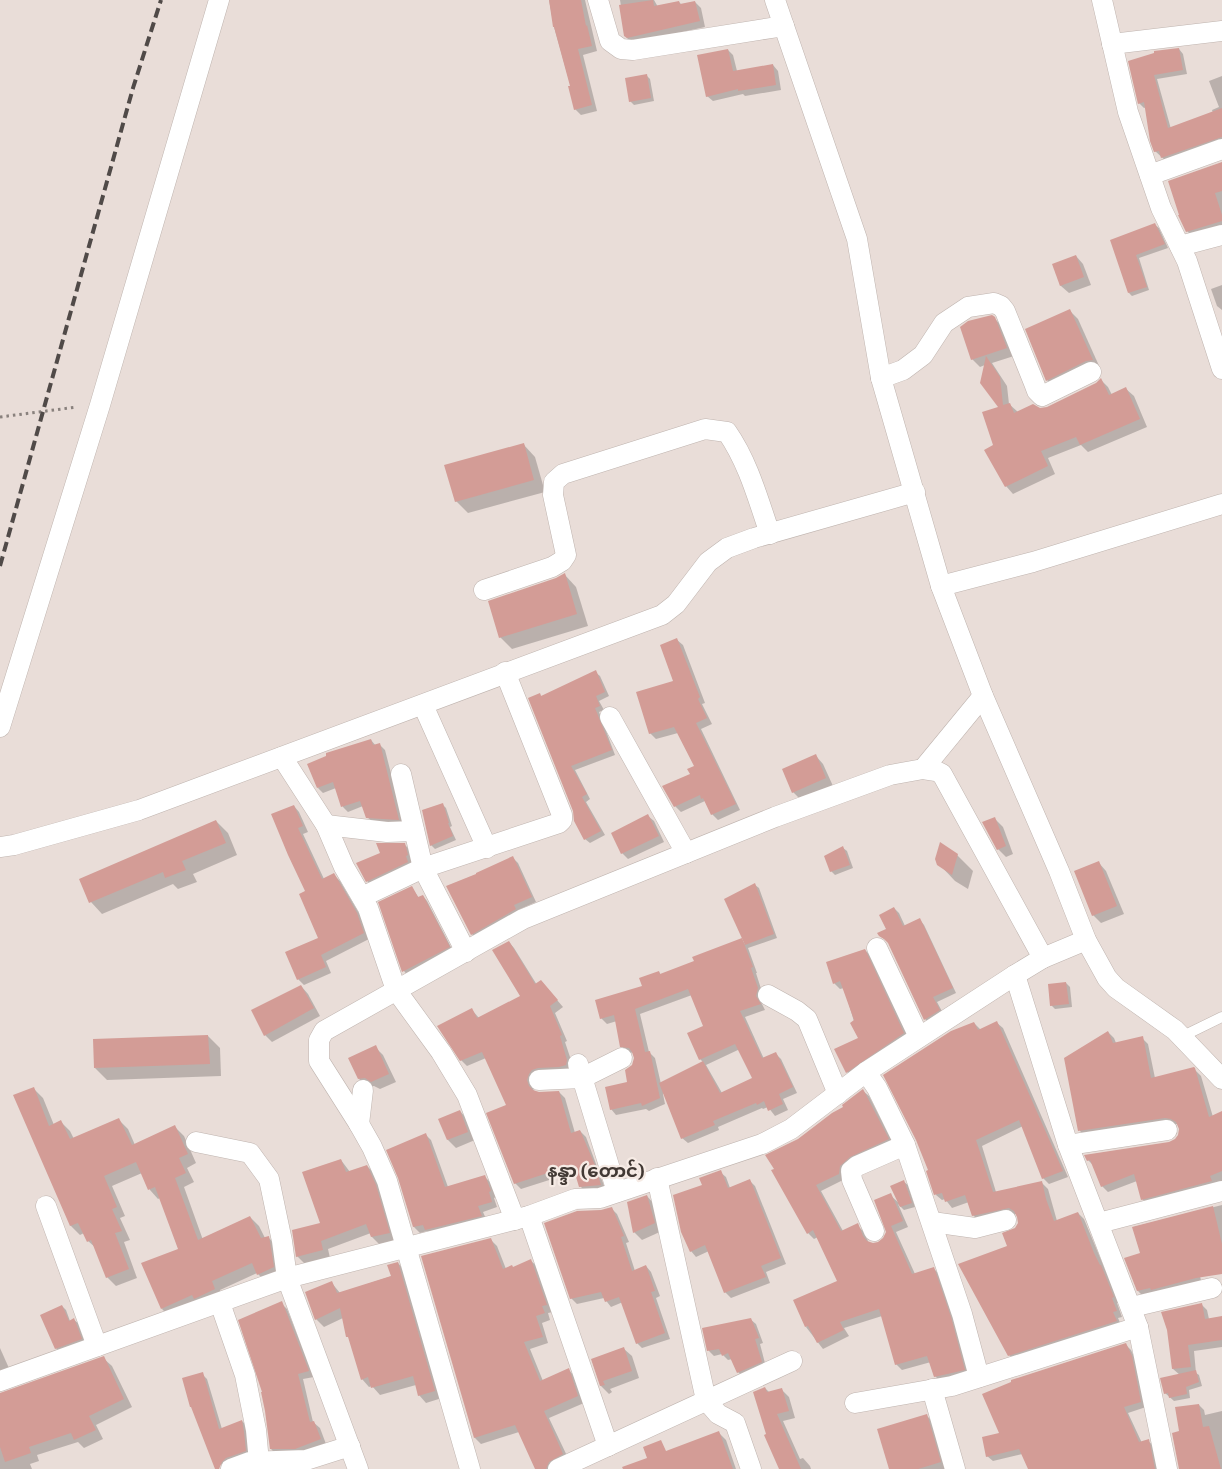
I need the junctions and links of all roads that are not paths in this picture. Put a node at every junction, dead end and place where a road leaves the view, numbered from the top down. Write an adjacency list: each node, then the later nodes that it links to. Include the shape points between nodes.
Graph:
1 (219, 0): 25 (street, via 100,405)
2 (598, 0): 5 (street, via 610,41 621,49 634,50)
3 (775, 0): 5 (street)
4 (1102, 0): 7 (street)
5 (784, 26): 15 (street, via 857,239)
6 (1222, 31): 7 (street)
7 (1112, 44): 9 (street, via 1128,112)
8 (1222, 149): 9 (street)
9 (1150, 175): 11 (street, via 1161,208)
10 (1222, 235): 11 (street)
11 (1180, 246): 12 (street)
12 (1215, 324): 13 (street)
13 (1222, 370)
14 (1091, 372): 15 (street, via 1042,396 1037,391 1005,311 994,303 968,307 944,323 924,355 902,370)
15 (881, 378): 16 (street)
16 (915, 492): 18 (street); 19 (street)
17 (1222, 504): 19 (street, via 1034,562)
18 (770, 534): 20 (street, via 738,448 726,432 705,429 563,474 554,482 553,495 566,554 562,561 552,568); 21 (street, via 727,548 708,562 676,604 662,615)
19 (941, 586): 22 (street)
20 (484, 590)
21 (505, 672): 23 (street); 32 (street, via 562,820)
22 (983, 696): 27 (street); 36 (street, via 1056,862)
23 (423, 705): 26 (street); 32 (street)
24 (610, 717): 33 (street)
25 (0, 727)
26 (282, 757): 29 (street); 31 (street, via 139,810)
27 (923, 769): 33 (street, via 890,775); 39 (street, via 942,774)
28 (401, 774): 30 (street)
29 (326, 825): 30 (street); 35 (street, via 344,867)
30 (414, 832): 34 (street)
31 (0, 847)
32 (487, 848): 34 (street)
33 (686, 854): 38 (street, via 523,919)
34 (423, 868): 35 (street); 38 (street)
35 (362, 897): 41 (street)
36 (1086, 940): 39 (street); 45 (street, via 1116,988)
37 (877, 948): 44 (street)
38 (466, 952): 41 (street)
39 (1043, 958): 40 (street)
40 (1015, 975): 44 (street); 57 (street)
41 (396, 990): 53 (street, via 324,1032 318,1040 319,1061); 62 (street, via 441,1052 467,1095)
42 (768, 995): 52 (street, via 807,1019)
43 (1222, 1017): 45 (lane)
44 (919, 1037): 48 (street)
45 (1181, 1037): 49 (street)
46 (622, 1058): 47 (street)
47 (580, 1071): 50 (street); 60 (street)
48 (866, 1072): 52 (street); 56 (street)
49 (1222, 1079)
50 (539, 1080)
51 (363, 1090): 53 (street)
52 (838, 1094): 58 (street, via 791,1129 762,1144)
53 (359, 1124): 67 (street, via 387,1181)
54 (1168, 1130): 57 (street)
55 (196, 1142): 68 (street, via 250,1153 269,1179)
56 (905, 1145): 64 (street); 66 (street, via 851,1171)
57 (1068, 1145): 65 (street)
58 (657, 1178): 60 (street); 78 (street)
59 (1222, 1191): 65 (street)
60 (617, 1192): 62 (street, via 600,1198 575,1199)
61 (46, 1206): 73 (street)
62 (522, 1218): 67 (street); 81 (street)
63 (1006, 1220): 64 (street, via 975,1228)
64 (932, 1222): 75 (street)
65 (1099, 1223): 71 (street)
66 (874, 1231)
67 (407, 1247): 68 (street); 86 (street)
68 (287, 1278): 70 (street); 80 (street)
69 (1212, 1288): 71 (street)
70 (220, 1302): 73 (street); 82 (street, via 245,1375)
71 (1132, 1307): 72 (street)
72 (1138, 1327): 75 (street); 89 (street)
73 (97, 1346): 76 (street)
74 (792, 1361): 78 (street)
75 (979, 1377): 77 (street)
76 (0, 1382)
77 (932, 1389): 79 (street); 88 (street)
78 (706, 1400): 81 (street); 87 (street, via 718,1414 735,1423)
79 (855, 1403)
80 (350, 1446): 82 (street, via 306,1460); 85 (street)
81 (608, 1446): 83 (street)
82 (259, 1462): 84 (street)
83 (563, 1468)
84 (231, 1469)
85 (358, 1469)
86 (470, 1469)
87 (752, 1469)
88 (955, 1469)
89 (1167, 1469)

